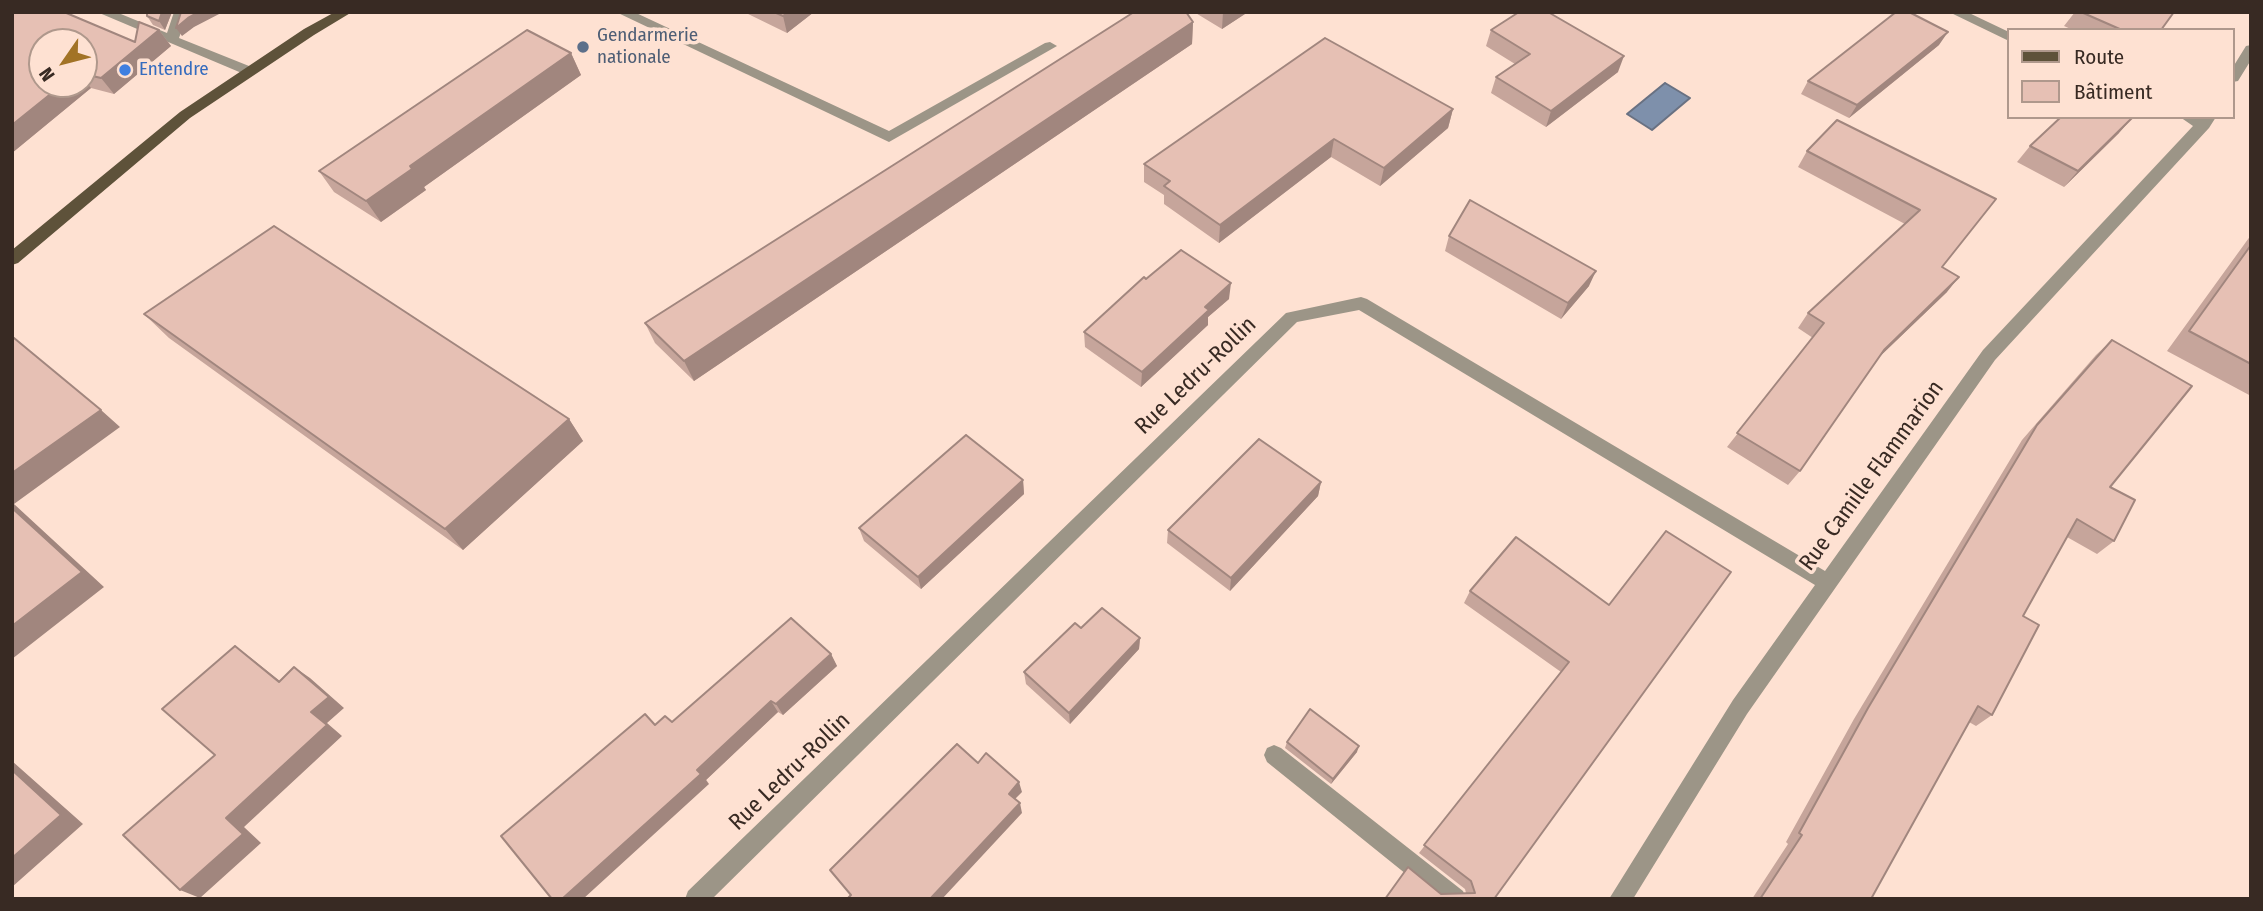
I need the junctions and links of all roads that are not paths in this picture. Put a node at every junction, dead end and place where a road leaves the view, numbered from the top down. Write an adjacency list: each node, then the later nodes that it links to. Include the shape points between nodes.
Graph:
1 (103, 12): 7 (street)
2 (181, 12): 7 (street)
3 (346, 12): 10 (main road)
4 (622, 12): 8 (street, via 889,137)
5 (1955, 12): 6 (street)
6 (2008, 37)
7 (170, 40): 10 (street)
8 (1050, 46)
9 (2251, 49): 11 (street)
10 (249, 71): 13 (main road, via 185,115)
11 (2235, 75)
12 (2207, 121): 14 (street, Rue Camille Flammarion, via 1989,355)
13 (12, 259)
14 (1827, 582): 16 (street, Rue Ledru-Rollin, via 1361,303 1292,317); 18 (street, Rue Camille Flammarion, via 1740,707)
15 (1274, 755): 17 (street)
16 (696, 899)
17 (1455, 899)
18 (1620, 899)

